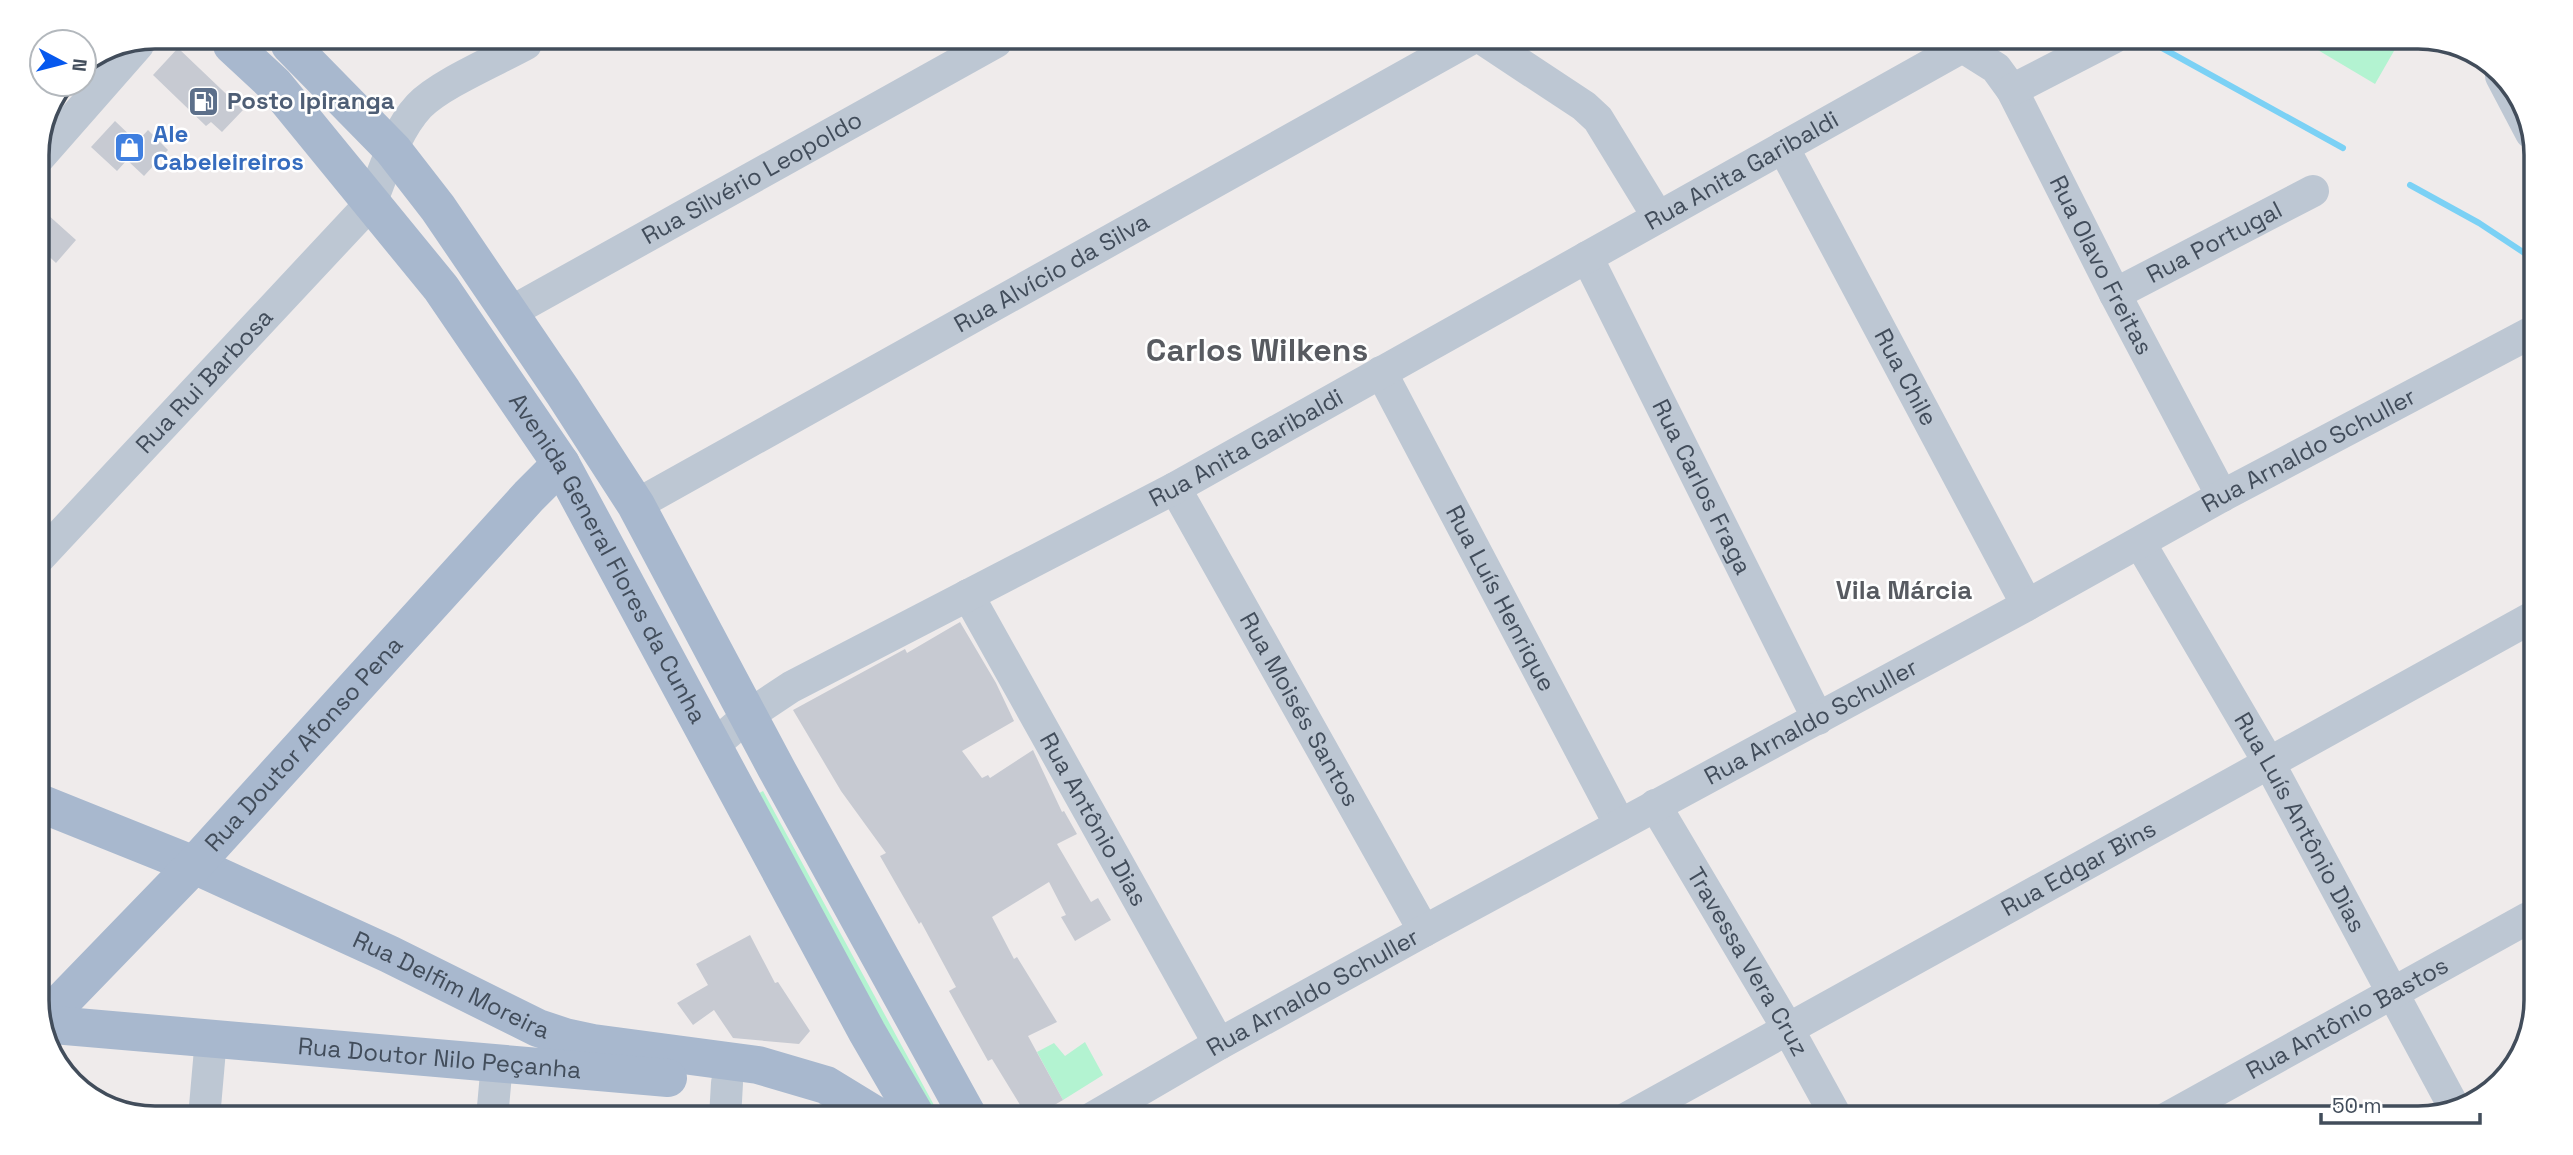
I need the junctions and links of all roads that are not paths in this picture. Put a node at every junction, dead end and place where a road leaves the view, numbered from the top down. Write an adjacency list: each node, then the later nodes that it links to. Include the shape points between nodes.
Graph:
1 (236, 49): 16 (main road, Avenida General Flores da Cunha, via 275,85)
2 (294, 49): 14 (main road, Avenida General Flores da Cunha)
3 (517, 49): 14 (street, via 419,106)
4 (983, 49): 20 (street, Rua Silvério Leopoldo)
5 (1453, 49): 26 (street, Rua Alvício da Silva)
6 (1498, 49): 17 (street, via 1598,119)
7 (1946, 49): 13 (street, Rua Anita Garibaldi)
8 (1968, 49): 11 (street, Rua Olavo Freitas, via 1996,68)
9 (2092, 49): 11 (street)
10 (133, 51): 12 (street)
11 (2012, 90): 19 (street, Rua Olavo Freitas)
12 (49, 146)
13 (1783, 148): 17 (street, Rua Anita Garibaldi); 30 (street, Rua Chile)
14 (393, 150): 16 (street); 20 (main road, Avenida General Flores da Cunha)
15 (2313, 191): 19 (street, Rua Portugal)
16 (371, 203): 23 (main road, Avenida General Flores da Cunha, via 441,288); 28 (street, Rua Rui Barbosa)
17 (1658, 217): 18 (street, Rua Anita Garibaldi)
18 (1587, 257): 22 (street, Rua Anita Garibaldi); 33 (street, Rua Carlos Fraga)
19 (2115, 294): 25 (street, Rua Olavo Freitas)
20 (509, 313): 26 (main road, Avenida General Flores da Cunha)
21 (2524, 336): 25 (street, Rua Arnaldo Schuller)
22 (1381, 372): 24 (street, Rua Anita Garibaldi); 38 (street, Rua Luís Henrique)
23 (561, 464): 34 (main road, Avenida General Flores da Cunha); 39 (main road, Rua Doutor Afonso Pena)
24 (1175, 488): 29 (street, Rua Anita Garibaldi); 41 (street, Rua Moisés Santos)
25 (2222, 496): 27 (street, Rua Arnaldo Schuller)
26 (636, 505): 32 (main road, Avenida General Flores da Cunha)
27 (2140, 543): 30 (street, Rua Arnaldo Schuller); 35 (street, Rua Luís Antônio Dias)
28 (49, 547)
29 (968, 595): 32 (street, Rua Anita Garibaldi, via 791,687); 48 (street, Rua Antônio Dias)
30 (2027, 605): 33 (street, Rua Arnaldo Schuller)
31 (2524, 622): 35 (street, Rua Edgar Bins)
32 (748, 715): 34 (street, Rua Anita Garibaldi); 56 (main road, Avenida General Flores da Cunha)
33 (1818, 719): 36 (street, Rua Arnaldo Schuller)
34 (713, 746): 46 (main road, Avenida General Flores da Cunha)
35 (2269, 763): 42 (street, Rua Luís Antônio Dias); 45 (street, Rua Edgar Bins)
36 (1656, 806): 38 (street, Rua Arnaldo Schuller); 45 (street, Travessa Vera Cruz)
37 (49, 807): 39 (main road, Rua Delfim Moreira)
38 (1620, 825): 41 (street, Rua Arnaldo Schuller)
39 (194, 865): 43 (main road, Rua Doutor Afonso Pena); 52 (main road, Rua Delfim Moreira, via 538,1028 593,1043 758,1065)
40 (2524, 920): 42 (street, Rua Antônio Bastos)
41 (1424, 932): 48 (street, Rua Arnaldo Schuller)
42 (2393, 993): 50 (street, Rua Luís Antônio Dias); 60 (street, Rua Antônio Bastos)
43 (50, 1015)
44 (52, 1024): 47 (main road, Rua Doutor Nilo Peçanha)
45 (1788, 1029): 58 (street, Rua Edgar Bins); 59 (street, Travessa Vera Cruz)
46 (867, 1032): 52 (main road, via 862,1062); 55 (main road, Avenida General Flores da Cunha)
47 (211, 1038): 49 (main road, Rua Doutor Nilo Peçanha); 53 (street)
48 (1219, 1044): 57 (street, Rua Arnaldo Schuller)
49 (497, 1063): 51 (main road, Rua Doutor Nilo Peçanha); 54 (street)
50 (2450, 1100)
51 (726, 1101): 52 (main road, Rua Doutor Nilo Peçanha, via 777,1093)
52 (828, 1102)
53 (205, 1106)
54 (493, 1106)
55 (910, 1106)
56 (962, 1106)
57 (1113, 1106)
58 (1649, 1106)
59 (1830, 1106)
60 (2189, 1106)

